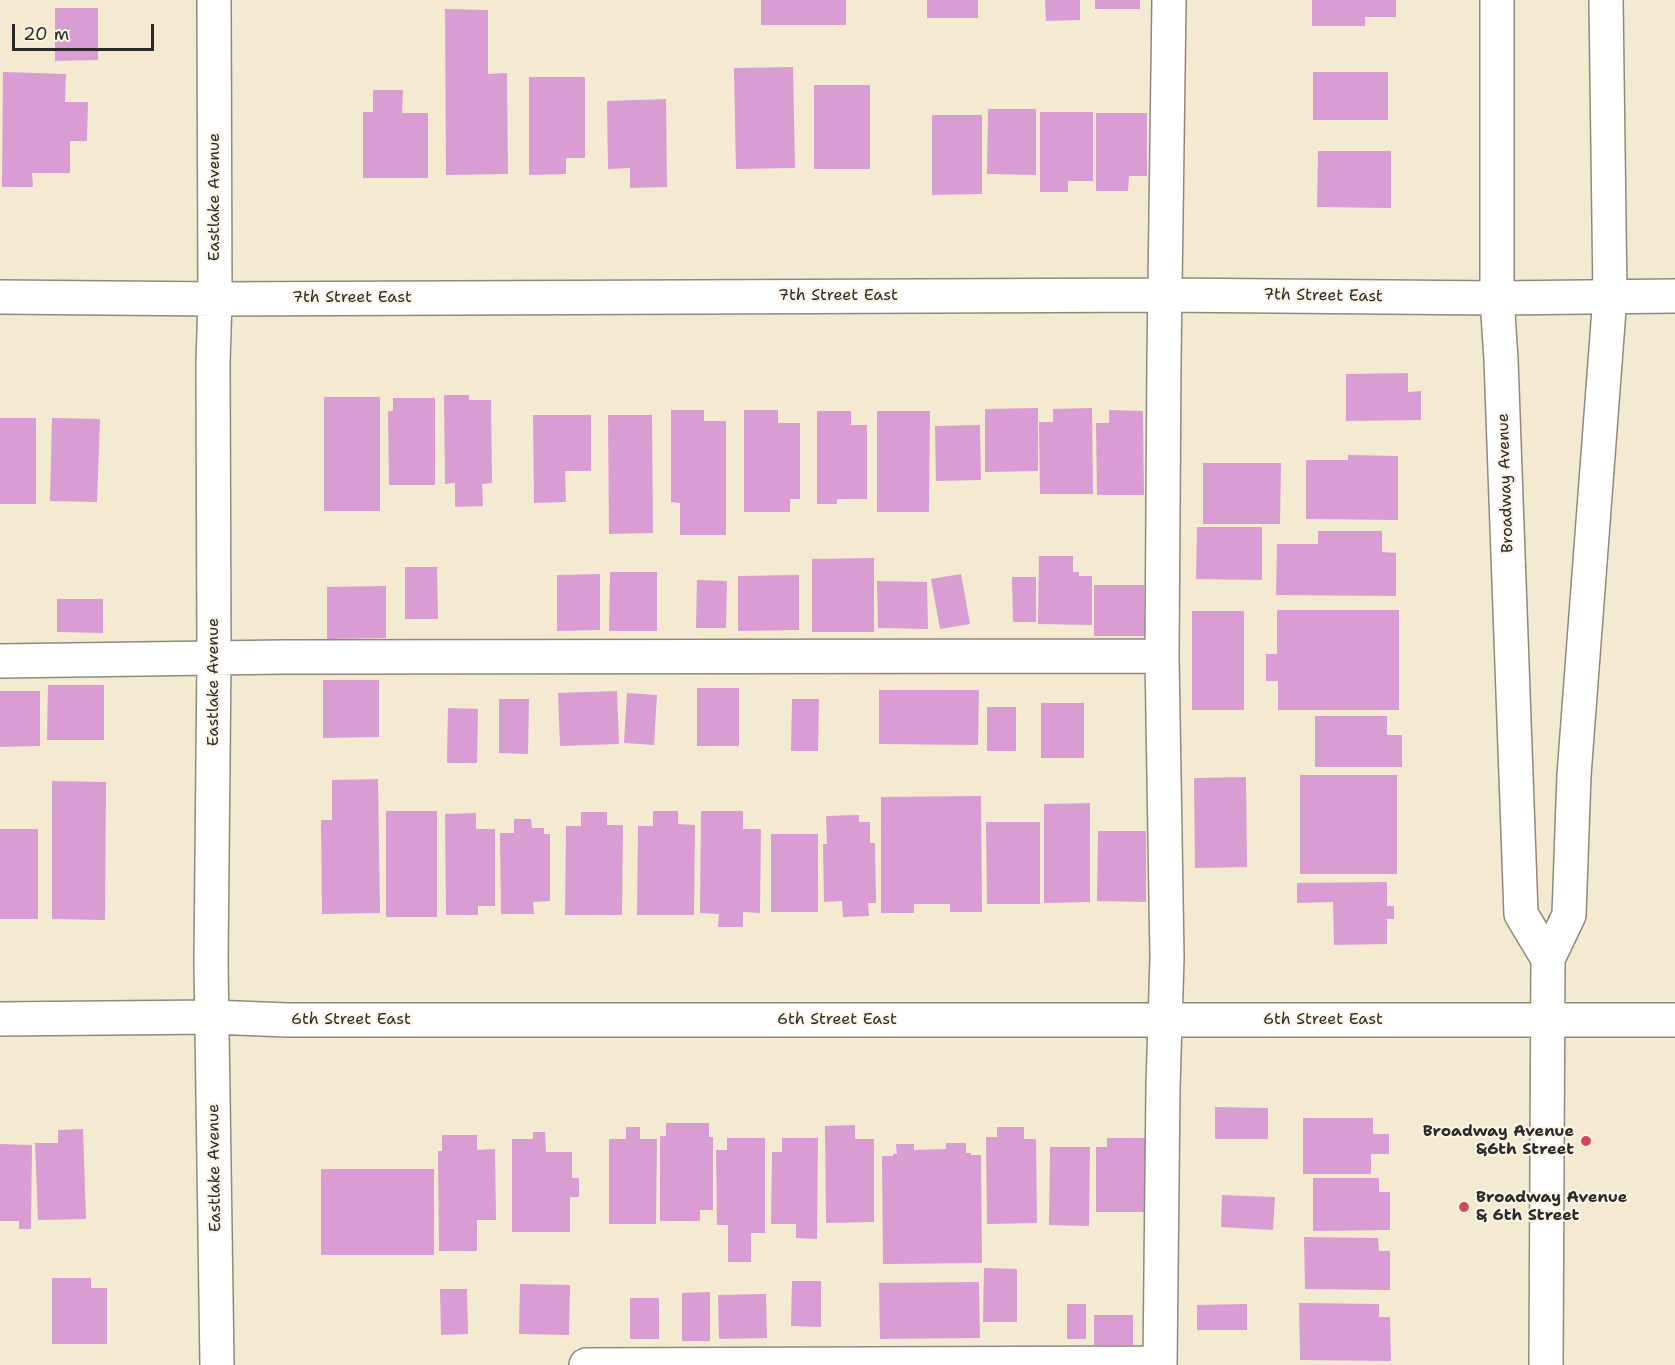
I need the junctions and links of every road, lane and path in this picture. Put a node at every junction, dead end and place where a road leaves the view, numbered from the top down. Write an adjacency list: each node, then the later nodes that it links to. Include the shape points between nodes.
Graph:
1 (214, 0): 10 (street, Eastlake Avenue)
2 (1169, 0): 5 (street)
3 (1497, 0): 9 (street, Broadway Avenue)
4 (1606, 0): 6 (street)
5 (1165, 295): 9 (street, 7th Street East); 10 (street, 7th Street East); 11 (street)
6 (1610, 296): 7 (street, 7th Street East); 9 (street, 7th Street East); 14 (street, via 1574,775 1569,915)
7 (1675, 296)
8 (0, 297): 10 (street, 7th Street East)
9 (1497, 298): 14 (street, Broadway Avenue, via 1521,914)
10 (215, 299): 12 (street, Eastlake Avenue)
11 (1162, 656): 12 (street); 17 (street)
12 (214, 658): 13 (street); 15 (street, Eastlake Avenue)
13 (0, 661)
14 (1548, 959): 18 (street)
15 (212, 1017): 16 (street, 6th Street East); 17 (street, 6th Street East); 21 (street, Eastlake Avenue)
16 (0, 1019)
17 (1166, 1020): 18 (street, 6th Street East); 20 (street)
18 (1547, 1020): 19 (street, 6th Street East); 23 (street)
19 (1675, 1020)
20 (1160, 1364): 22 (street)
21 (217, 1365)
22 (586, 1365)
23 (1546, 1365)

